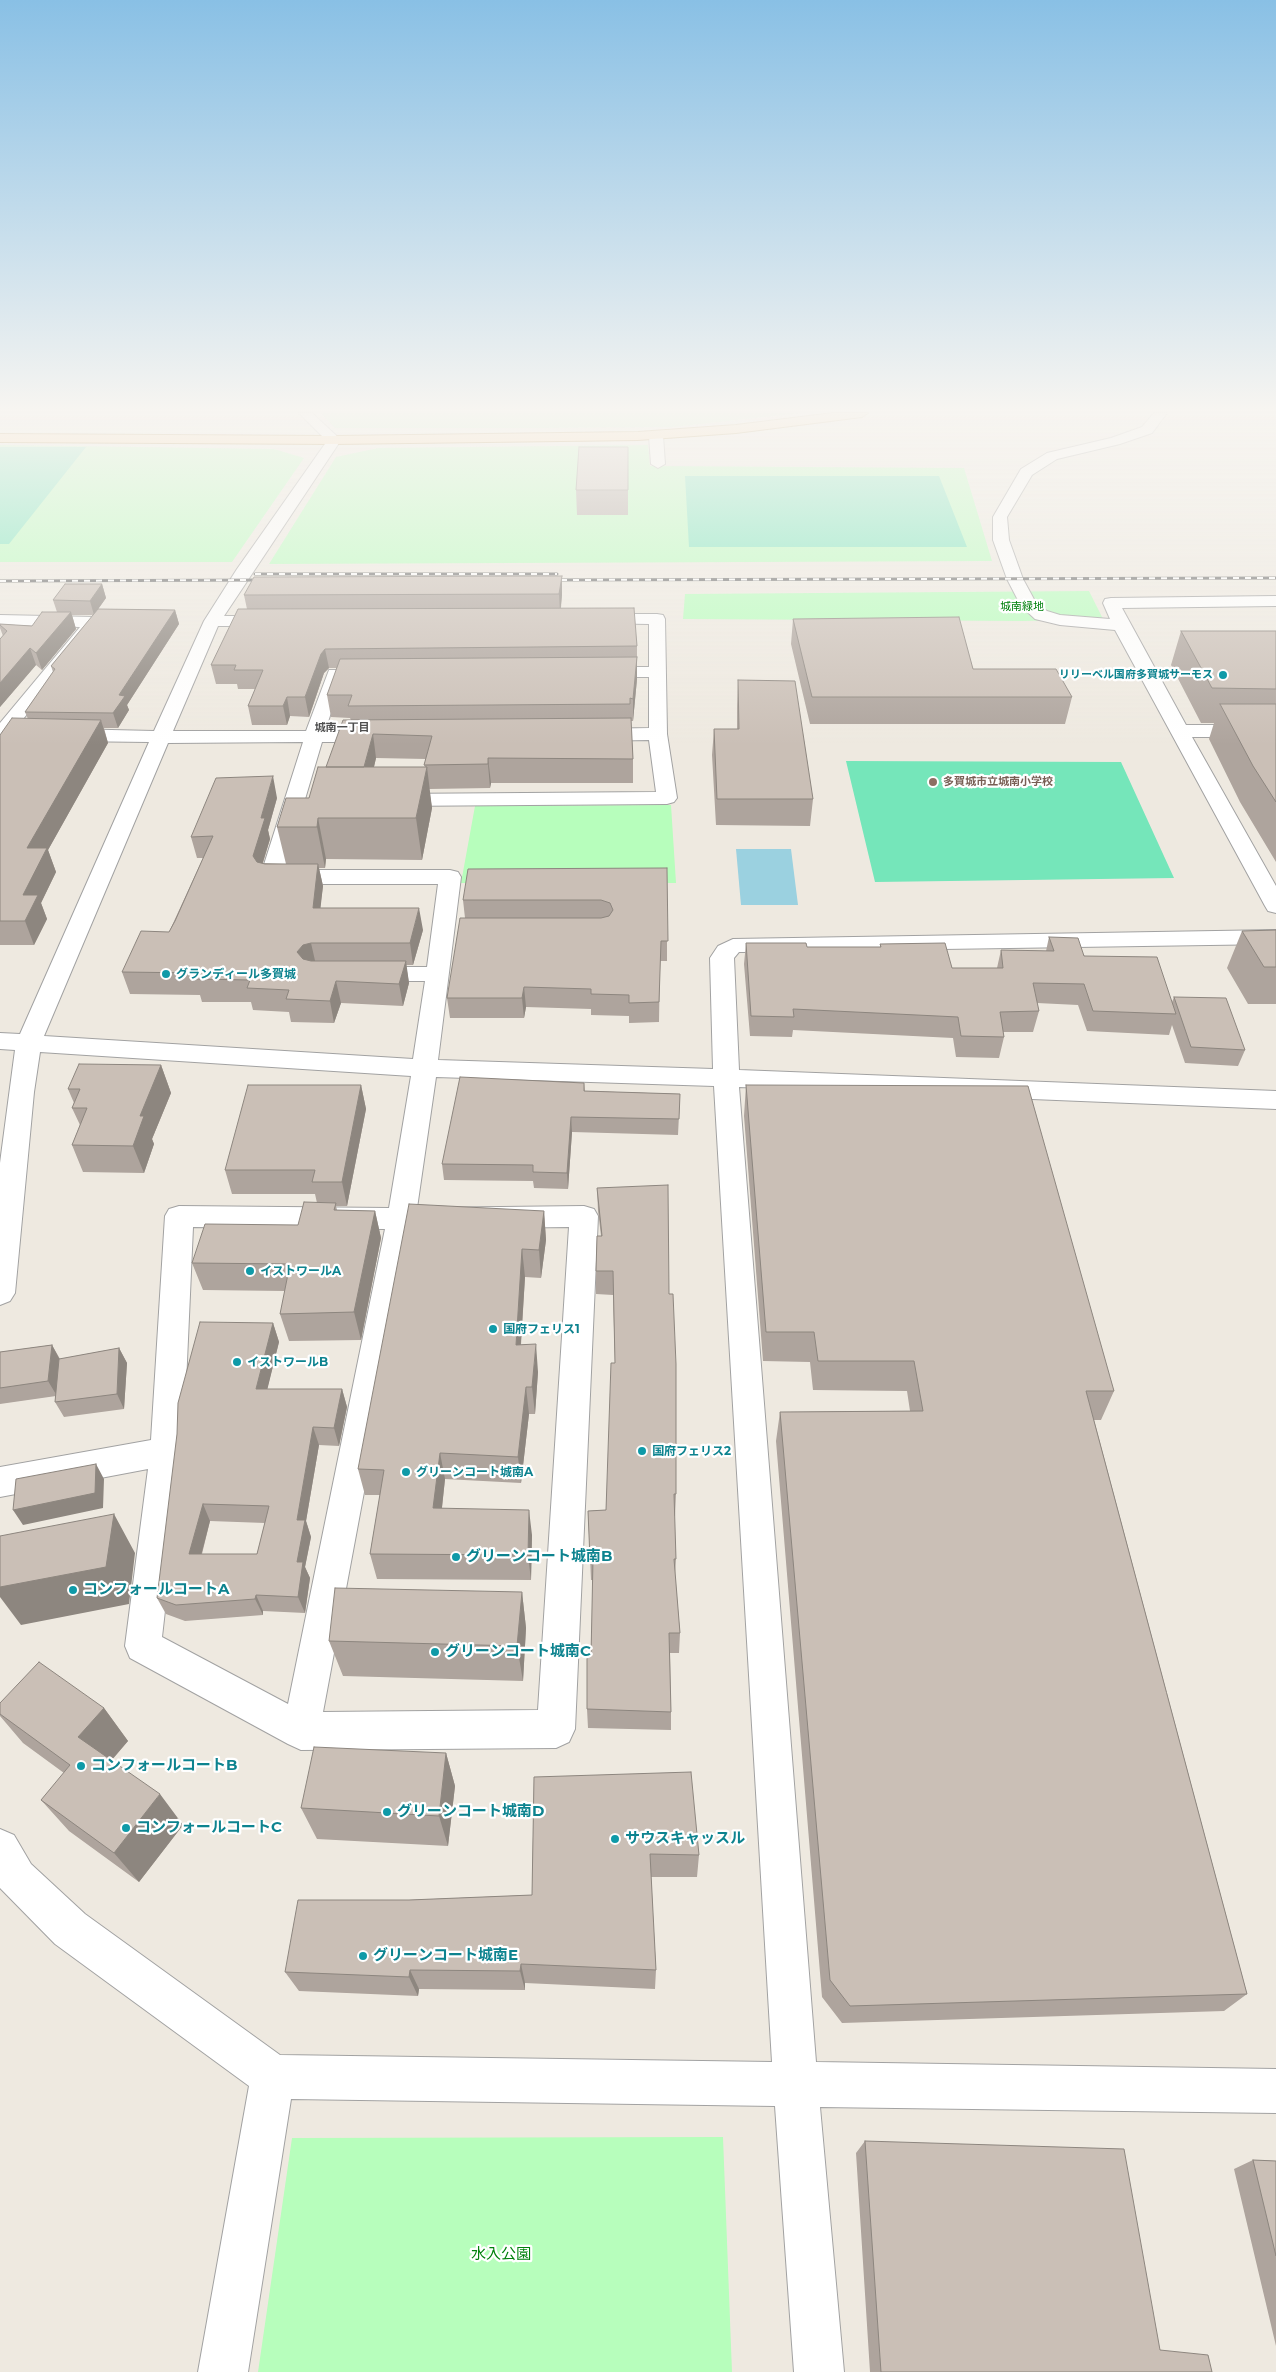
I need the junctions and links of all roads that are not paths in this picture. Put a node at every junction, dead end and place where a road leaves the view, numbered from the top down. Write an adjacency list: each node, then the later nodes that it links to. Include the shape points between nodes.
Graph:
1 (276, 524): 6 (street)
2 (1000, 524): 8 (street, via 1001,540 1029,606 1041,615 1060,620)
3 (1276, 601): 8 (street, via 1111,602)
4 (578, 619): 10 (street, via 657,619)
5 (0, 620): 14 (street, via 93,622)
6 (212, 621): 7 (street); 21 (street)
7 (290, 621)
8 (1121, 625): 12 (street)
9 (580, 672): 10 (street)
10 (658, 672): 17 (street)
11 (375, 673): 19 (street, via 336,674)
12 (1180, 731): 13 (street); 23 (street)
13 (1276, 731)
14 (1, 734): 15 (street)
15 (21, 734)
16 (50, 734): 21 (street)
17 (658, 734): 18 (street); 22 (street, via 667,798)
18 (580, 735)
19 (314, 736): 20 (street); 21 (street); 26 (street, via 304,800 271,878 450,877 451,929)
20 (392, 736)
21 (162, 737): 28 (street, via 42,1006)
22 (373, 800)
23 (1276, 906)
24 (1276, 937): 30 (street, via 733,946 722,958)
25 (346, 974): 26 (street)
26 (436, 974): 29 (street)
27 (0, 1041): 28 (street)
28 (29, 1043): 29 (street); 33 (street)
29 (424, 1068): 30 (street); 32 (street)
30 (727, 1078): 31 (street); 39 (street)
31 (1276, 1100)
32 (401, 1220): 34 (street, via 179,1216); 36 (street); 36 (street, via 584,1216 556,1730)
33 (0, 1293)
34 (167, 1451): 35 (street); 36 (street, via 143,1646)
35 (0, 1482)
36 (301, 1731)
37 (0, 1849): 38 (street, via 18,1878 70,1928)
38 (273, 2077): 39 (street); 41 (street)
39 (796, 2084): 40 (street); 42 (street)
40 (1276, 2091)
41 (222, 2372)
42 (819, 2372)

